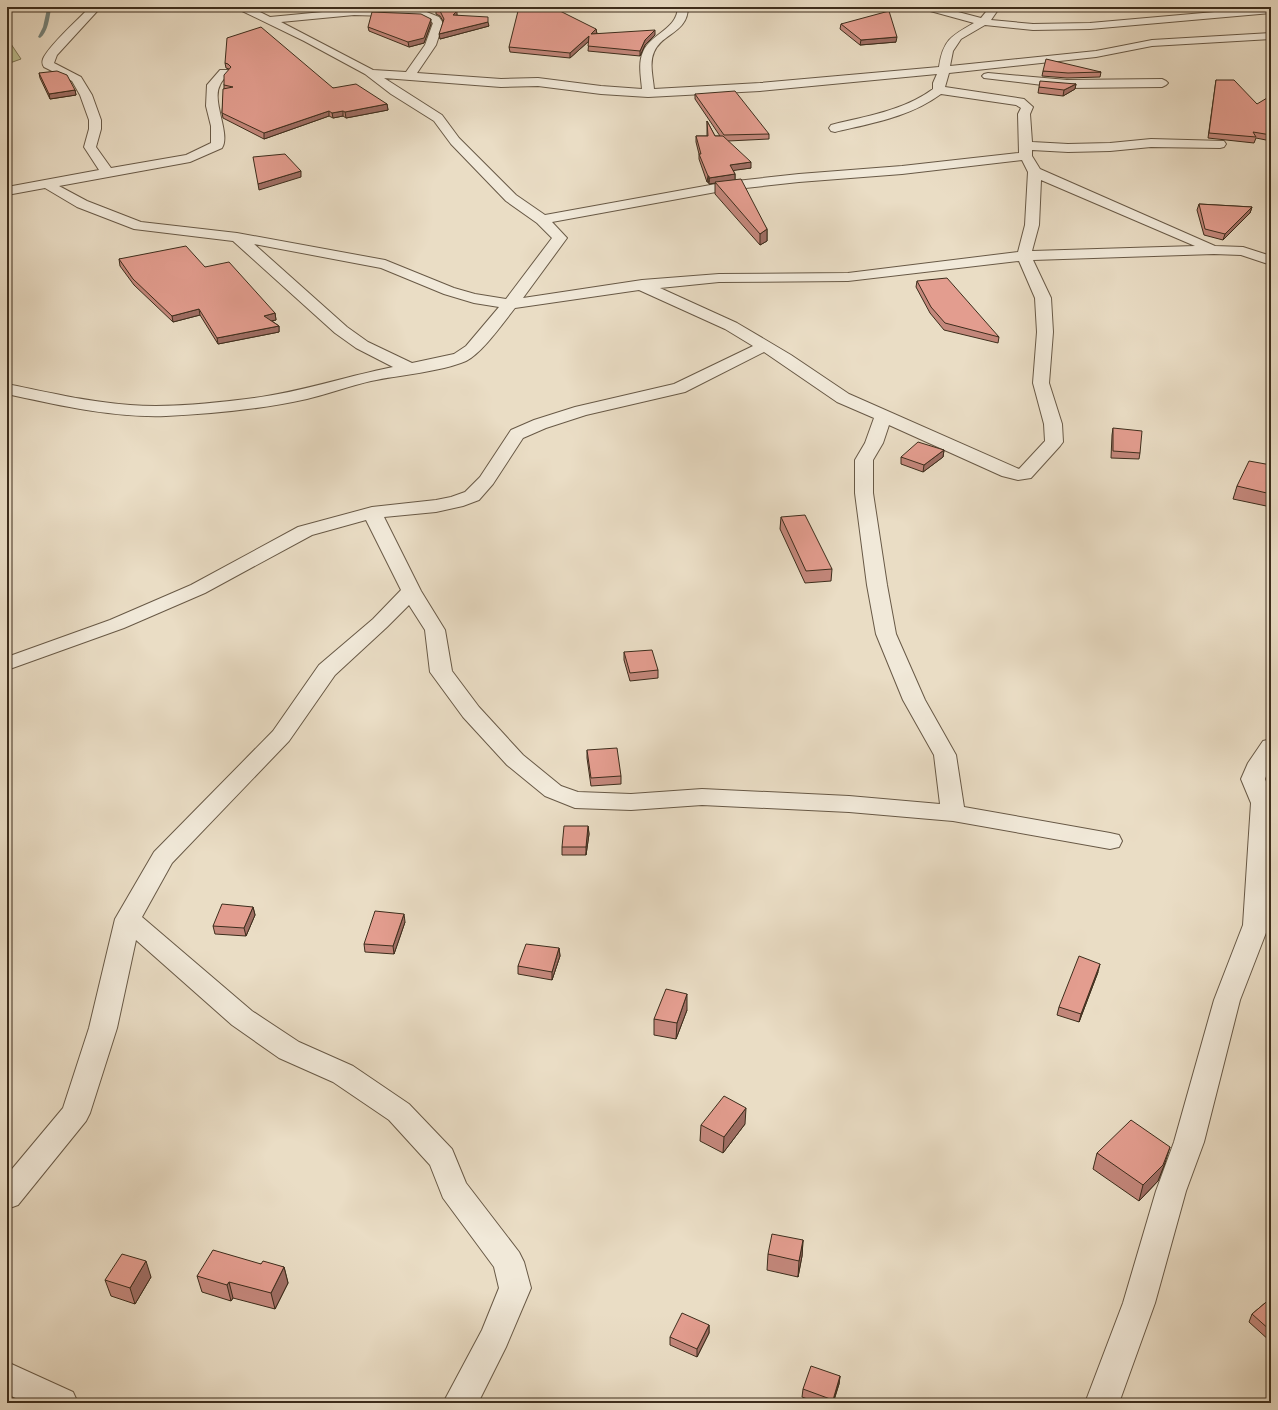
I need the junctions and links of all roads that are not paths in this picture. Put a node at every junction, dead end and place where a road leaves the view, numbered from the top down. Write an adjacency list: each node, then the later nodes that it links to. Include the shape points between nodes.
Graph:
1 (96, 7): 22 (street, via 52,53 48,65 77,80 86,96 95,120 90,147)
2 (242, 7): 7 (street)
3 (683, 7): 18 (street, via 679,23 649,50 646,60)
4 (927, 7): 8 (street)
5 (995, 7): 8 (street)
6 (1271, 10): 9 (street)
7 (268, 20): 13 (street); 15 (street, via 354,12 424,14 438,23 436,32 428,51)
8 (983, 22): 9 (street, via 1033,27); 14 (street, via 957,37 947,51)
9 (1127, 23): 11 (street)
10 (1271, 36): 11 (street)
11 (1152, 42): 14 (street, via 1096,54)
12 (224, 72): 22 (street, via 213,85 212,106 217,126 217,145 190,158)
13 (369, 72): 15 (street); 26 (street, via 438,118 455,141 511,198)
14 (944, 72): 16 (street, via 1067,84); 17 (street); 18 (street, via 760,87)
15 (409, 76): 18 (street, via 500,83 538,82 601,90)
16 (1162, 83)
17 (939, 90): 19 (street, via 930,99 915,106); 21 (street, via 1025,104)
18 (648, 92)
19 (835, 128)
20 (1220, 144): 21 (street, via 1151,143)
21 (1026, 151): 23 (street); 26 (street, via 902,170 727,186)
22 (108, 172): 24 (street)
23 (1036, 172): 28 (street); 31 (street, via 1032,225)
24 (47, 184): 25 (street); 27 (street, via 82,204 139,226)
25 (7, 191)
26 (542, 220): 34 (street, via 560,238)
27 (237, 237): 34 (street, via 385,264 448,291); 36 (street, via 341,330 362,345)
28 (1214, 250): 29 (street); 31 (street)
29 (1243, 251): 30 (street); 32 (street)
30 (1271, 252)
31 (1024, 256): 33 (street, via 848,277 719,278); 38 (street, via 1043,298 1045,332 1041,383 1053,424 1054,442 1025,474 1018,475)
32 (1271, 261)
33 (642, 285): 34 (street); 35 (street, via 731,326)
34 (510, 304): 36 (street, via 472,348 460,357)
35 (764, 346): 38 (street, via 843,398); 39 (street, via 679,388 581,411 517,434 487,480 472,496 436,506)
36 (408, 368): 37 (street, via 320,391 254,403 165,411 129,410 64,401)
37 (7, 389)
38 (883, 417): 43 (street, via 874,443 864,460 864,493 877,585 886,634 914,700 945,755)
39 (372, 513): 40 (street); 41 (street, via 305,531 198,589 117,624)
40 (411, 591): 43 (street, via 435,630 441,672 471,712 516,760 553,791 575,800 630,802 702,797 850,804); 45 (street, via 380,623 327,670 282,736 163,858)
41 (7, 664)
42 (1271, 746): 46 (street, via 1259,763 1253,779 1263,803)
43 (953, 813): 44 (street)
44 (1110, 841)
45 (128, 919): 47 (street, via 103,1028 76,1113); 50 (street, via 242,1018 289,1050 343,1074 399,1112 442,1158 454,1189 508,1262 515,1288 495,1337)
46 (1264, 931): 51 (street, via 1227,1000 1189,1142 1171,1191 1139,1303)
47 (7, 1196)
48 (7, 1377): 49 (street)
49 (61, 1403)
50 (460, 1403)
51 (1102, 1403)

